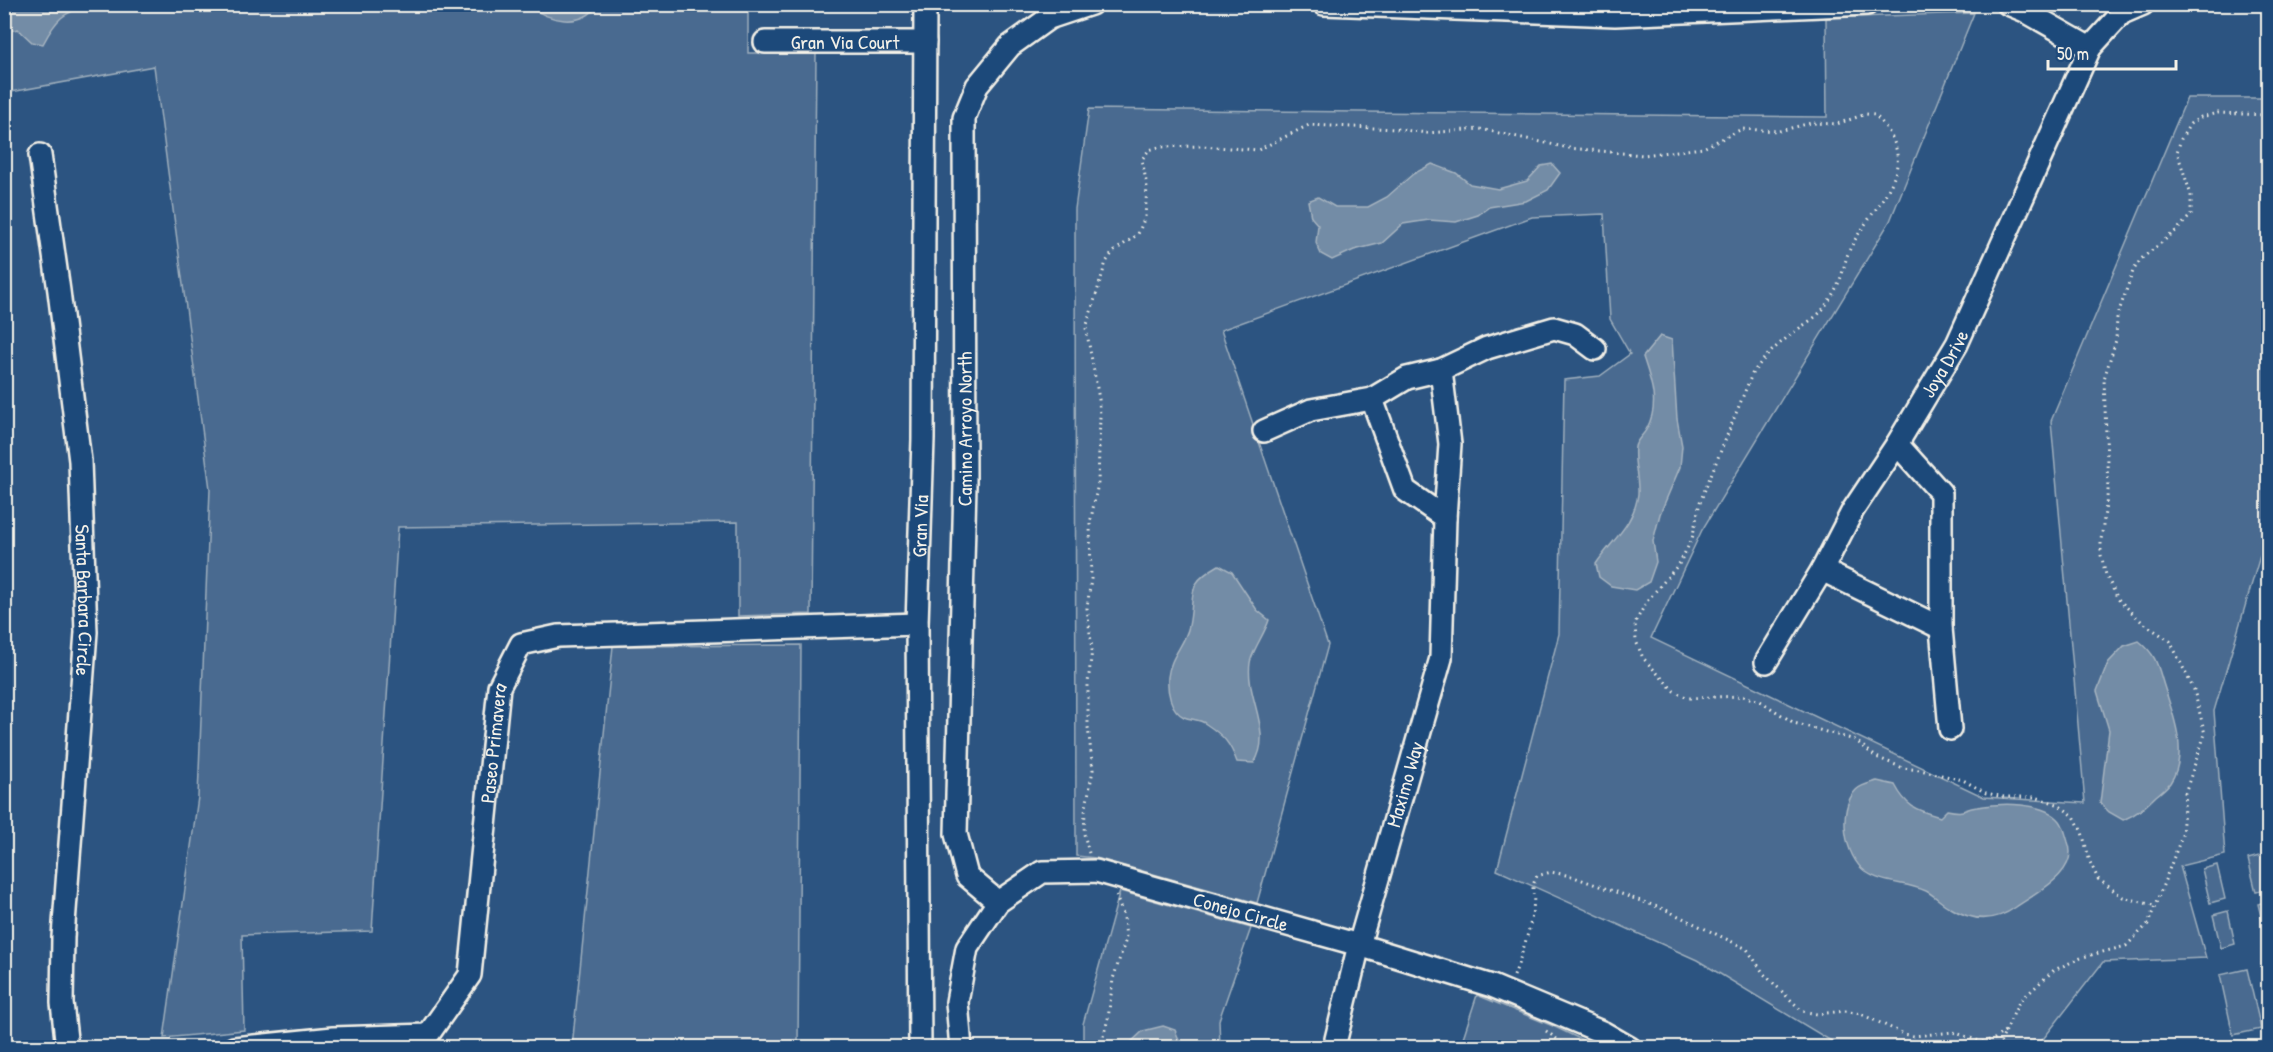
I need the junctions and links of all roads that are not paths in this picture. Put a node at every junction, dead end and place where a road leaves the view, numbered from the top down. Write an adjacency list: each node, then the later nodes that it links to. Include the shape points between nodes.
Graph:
1 (925, 4): 8 (street, Gran Via)
2 (1091, 4): 22 (street, Camino Arroyo North, via 1049,18 1010,46 977,86 964,118 965,485 956,834 967,876)
3 (1324, 4): 4 (street, via 1615,15)
4 (1867, 4)
5 (2008, 4): 9 (street)
6 (2143, 4): 9 (street, via 2122,13)
7 (765, 42): 8 (street, Gran Via Court)
8 (925, 42): 18 (street, Gran Via, via 923,439)
9 (2090, 48): 15 (street, Joya Drive, via 1957,344)
10 (40, 155): 25 (street, Santa Barbara Circle, via 80,461 86,632 63,937 62,1003)
11 (1595, 349): 12 (street, via 1575,334 1554,328 1488,348)
12 (1441, 370): 13 (street, via 1407,378); 16 (street, Maximo Way, via 1450,444)
13 (1372, 399): 14 (street, via 1311,410); 16 (street, via 1405,490)
14 (1264, 431)
15 (1897, 444): 17 (street, Joya Drive, via 1853,510); 19 (street, via 1941,493)
16 (1445, 518): 23 (street, Maximo Way, via 1441,658)
17 (1822, 570): 19 (street); 20 (street, Joya Drive)
18 (917, 624): 24 (street, Paseo Primavera, via 558,636 521,644 499,687 470,975); 27 (street, Gran Via)
19 (1941, 628): 21 (street)
20 (1766, 662)
21 (1950, 729)
22 (998, 902): 23 (street, Conejo Circle, via 1042,872 1101,872); 28 (street, Conejo Circle, via 967,948 957,1002)
23 (1359, 945): 29 (street, Maximo Way); 30 (street, Conejo Circle, via 1507,993)
24 (430, 1041): 26 (street, Paseo Primavera, via 333,1038)
25 (67, 1047)
26 (234, 1047)
27 (921, 1047)
28 (962, 1047)
29 (1336, 1047)
30 (1630, 1047)

